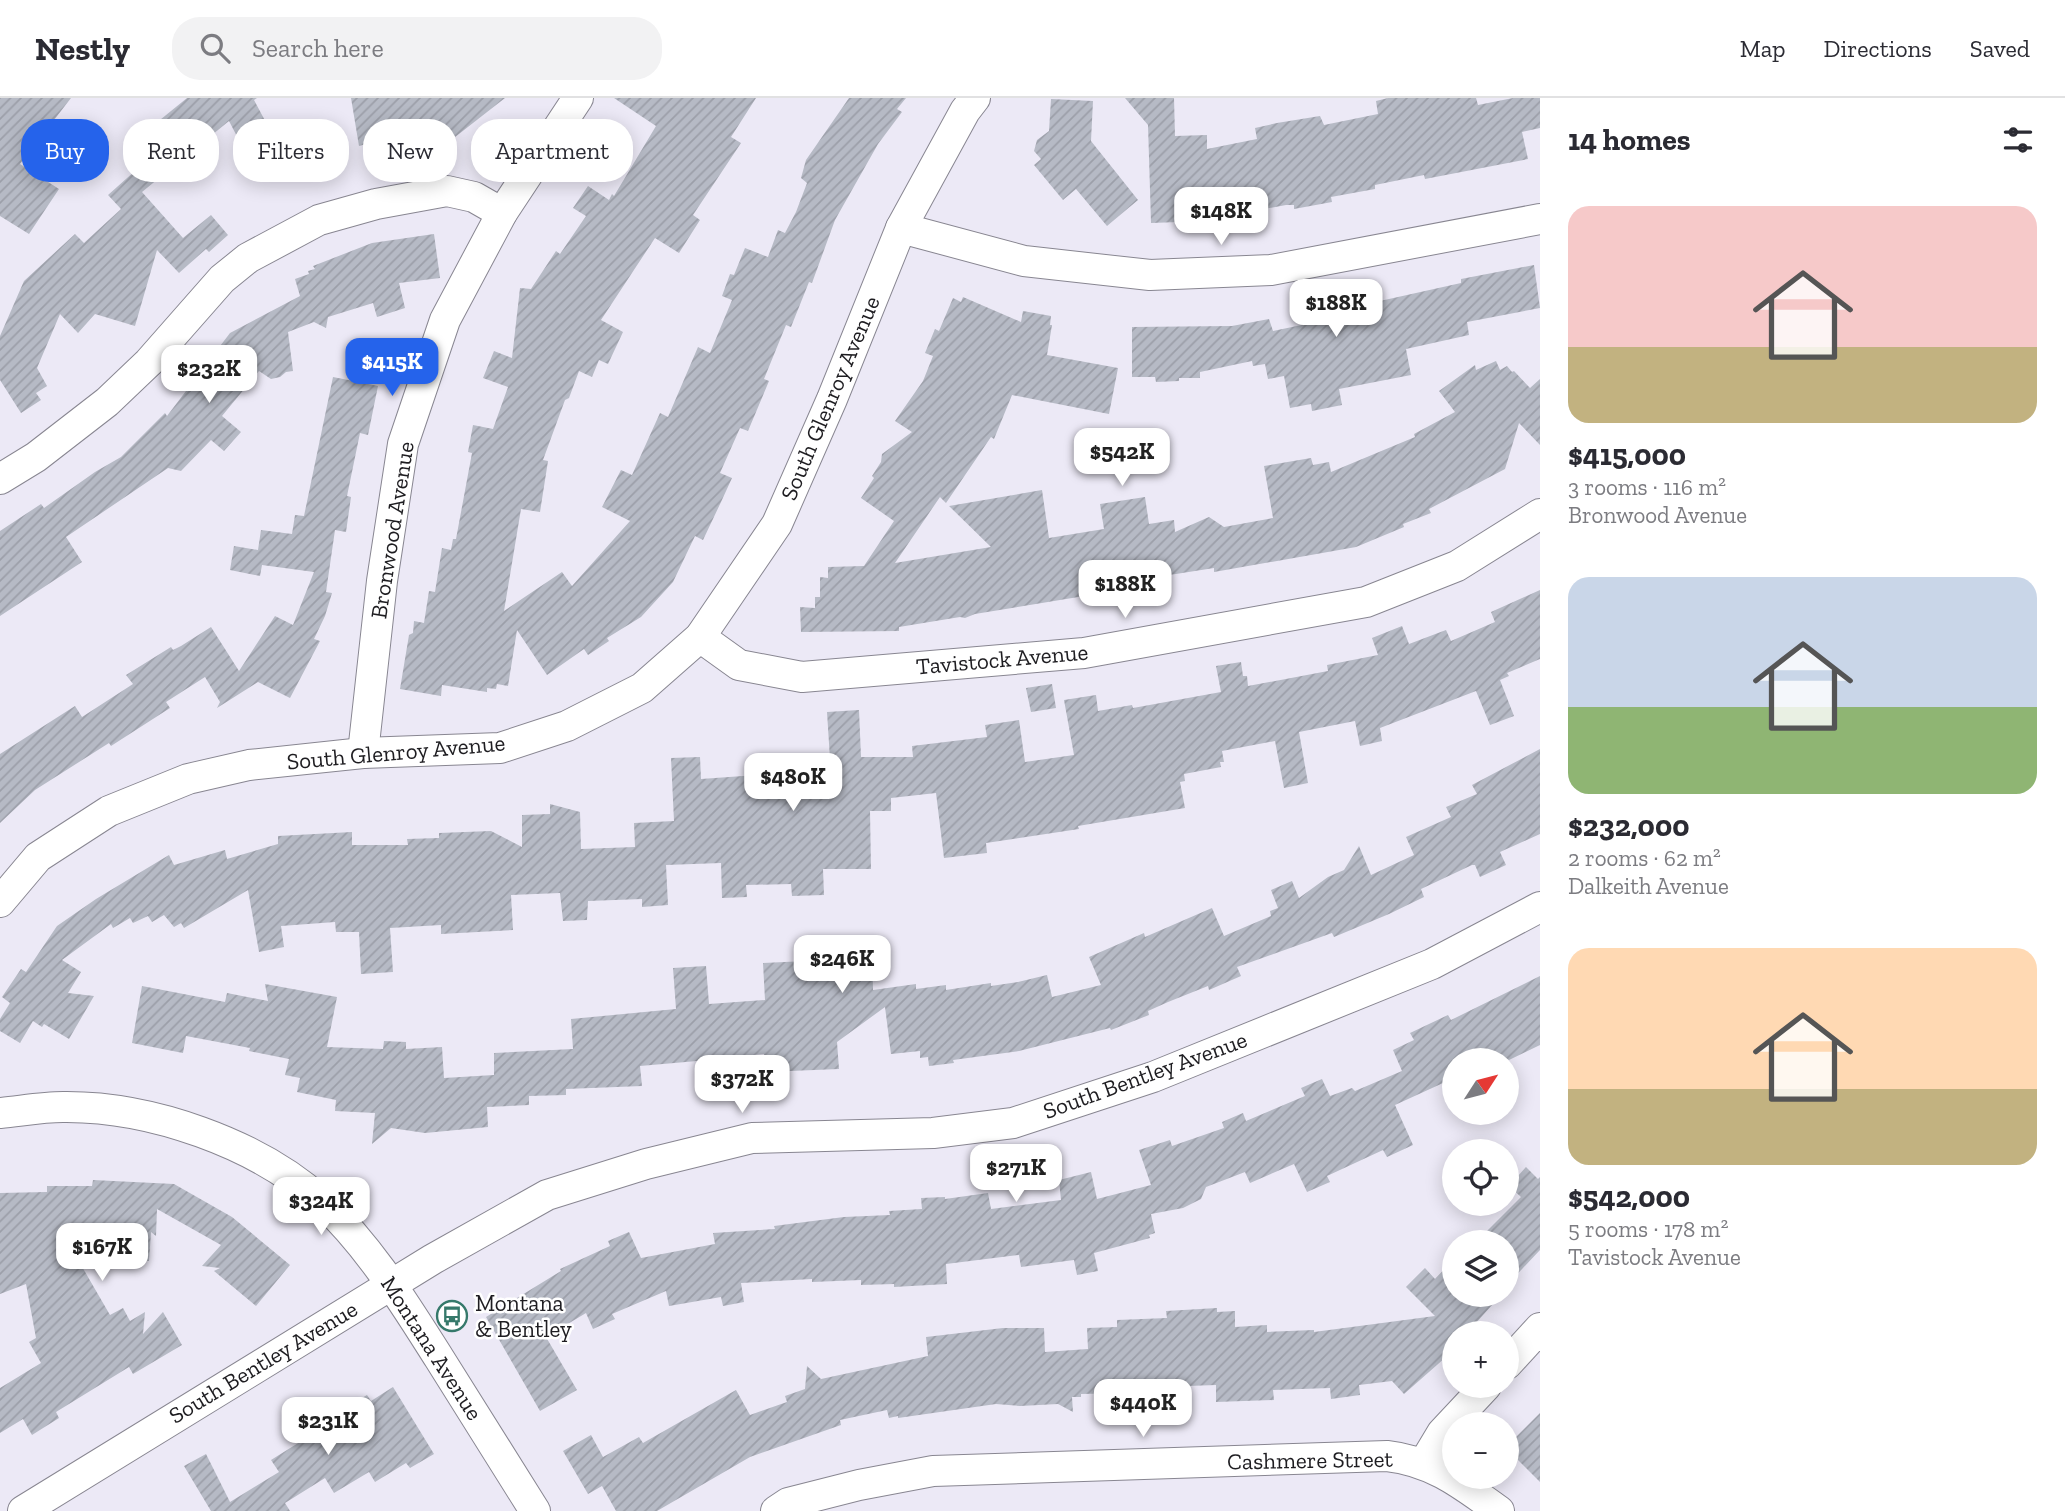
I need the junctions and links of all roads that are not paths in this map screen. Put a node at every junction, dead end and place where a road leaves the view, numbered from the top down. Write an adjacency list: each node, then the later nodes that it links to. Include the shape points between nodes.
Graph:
1 (578, 98): 3 (street, Bronwood Avenue)
2 (975, 98): 5 (street, South Glenroy Avenue)
3 (502, 213): 6 (street, via 474,197 447,191 376,204 307,226 248,258 222,279 107,402); 9 (street, Bronwood Avenue, via 445,320 403,444)
4 (1540, 219): 5 (street, via 1271,270 1150,275 1024,261)
5 (901, 228): 8 (street, South Glenroy Avenue, via 777,524)
6 (0, 479)
7 (1540, 514): 8 (street, Tavistock Avenue, via 1457,566 1366,602 1084,653 802,677 739,665)
8 (700, 637): 9 (street, South Glenroy Avenue, via 642,688 567,726 500,748)
9 (363, 753): 10 (street, South Glenroy Avenue, via 225,770 188,779 109,811 38,857)
10 (0, 902)
11 (1540, 907): 13 (street, South Bentley Avenue, via 1432,964 1153,1077 1013,1123 933,1133 752,1138 646,1164 547,1195)
12 (0, 1113): 13 (street, Montana Avenue, via 62,1107 106,1109 148,1115 207,1134 286,1173 338,1219)
13 (393, 1283): 18 (street, South Bentley Avenue); 19 (street, Montana Avenue)
14 (1540, 1328): 15 (street)
15 (1519, 1351)
16 (1475, 1398): 17 (street, via 1442,1433)
17 (1424, 1463): 20 (street, Cashmere Street, via 1387,1456 933,1471 788,1503); 21 (street, Cashmere Street)
18 (23, 1511)
19 (536, 1511)
20 (776, 1511)
21 (1499, 1511)

